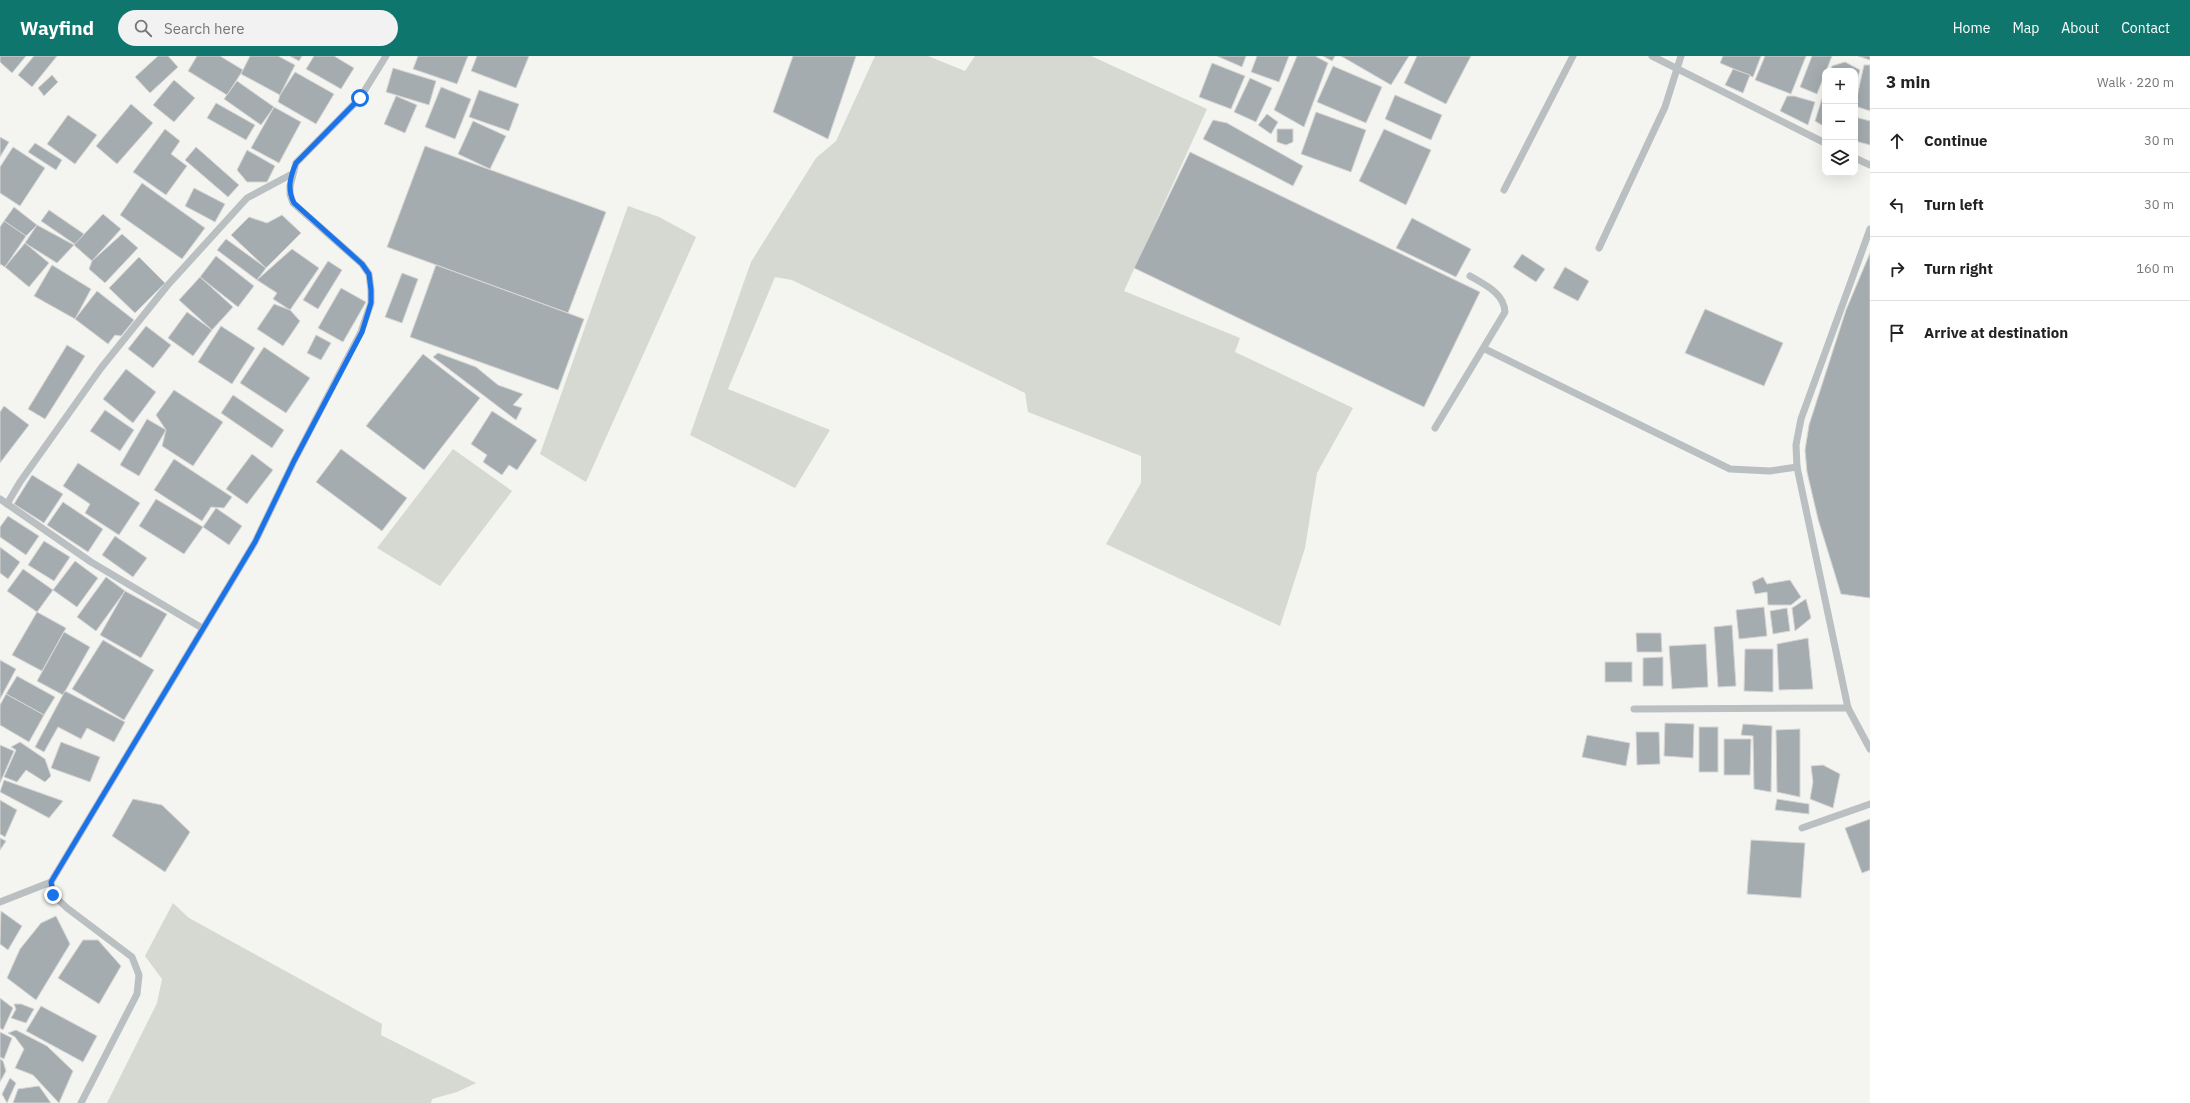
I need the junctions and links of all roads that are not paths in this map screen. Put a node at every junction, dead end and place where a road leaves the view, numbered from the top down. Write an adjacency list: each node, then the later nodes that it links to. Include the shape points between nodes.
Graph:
1 (386, 56): 9 (street, via 360,98 296,163)
2 (1573, 56): 10 (street)
3 (1652, 56): 5 (street)
4 (1682, 56): 5 (street)
5 (1677, 68): 6 (street); 12 (street, via 1665,107)
6 (1822, 140)
7 (1858, 159): 8 (street)
8 (1870, 165)
9 (292, 174): 18 (street, via 246,198 167,286 101,368); 19 (street, via 290,194 294,203 362,264 369,274 371,303 362,332 294,461 255,542)
10 (1504, 190)
11 (1870, 229): 16 (street, via 1801,419 1796,445)
12 (1599, 248)
13 (1470, 276): 14 (street, via 1500,295 1505,303 1505,312)
14 (1485, 349): 15 (street); 16 (street, via 1730,469 1770,471)
15 (1435, 428)
16 (1797, 467): 20 (street)
17 (0, 499): 18 (street)
18 (7, 504): 19 (street, via 91,562)
19 (202, 628): 25 (street)
20 (1848, 708): 21 (street); 22 (street)
21 (1634, 709)
22 (1870, 749)
23 (1870, 804): 24 (street)
24 (1802, 828)
25 (51, 882): 26 (street); 27 (street, via 53,895 132,957 139,974 137,994)
26 (0, 902)
27 (81, 1103)

